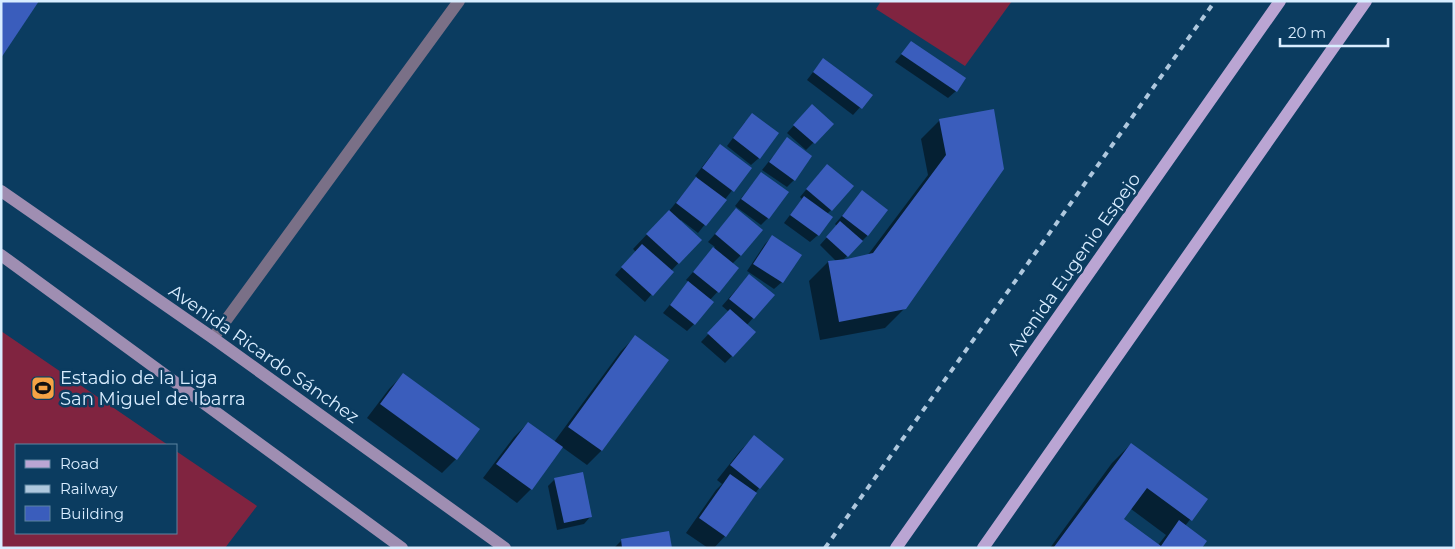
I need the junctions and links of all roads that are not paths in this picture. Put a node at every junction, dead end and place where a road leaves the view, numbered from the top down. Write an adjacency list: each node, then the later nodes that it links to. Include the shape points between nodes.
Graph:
1 (459, 1): 6 (lane)
2 (1280, 1): 9 (main road, Avenida Eugenio Espejo)
3 (1366, 1): 10 (main road)
4 (1, 191): 6 (main road, Avenida Ricardo Sánchez)
5 (1, 255): 7 (main road)
6 (213, 338): 8 (main road, Avenida Ricardo Sánchez)
7 (402, 548)
8 (505, 548)
9 (896, 548)
10 (983, 548)

